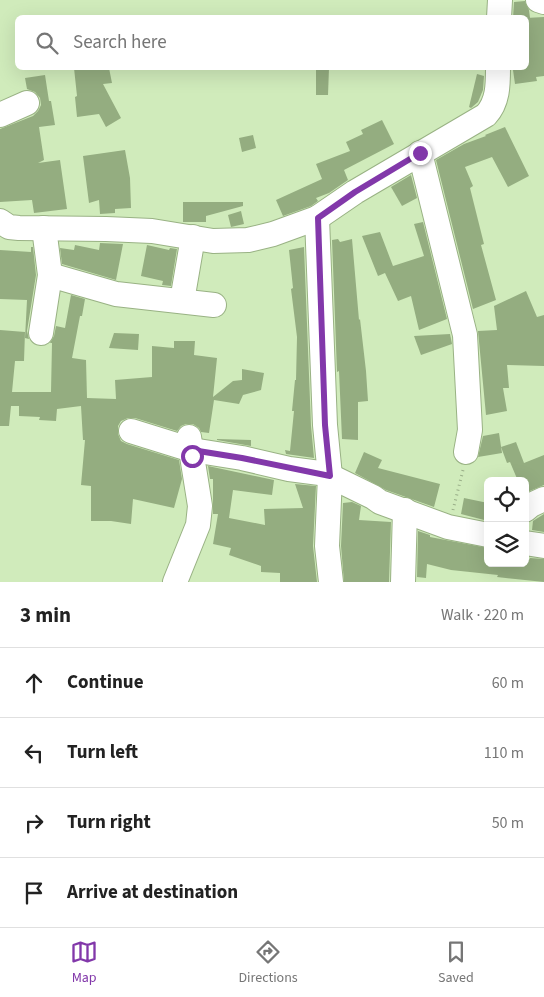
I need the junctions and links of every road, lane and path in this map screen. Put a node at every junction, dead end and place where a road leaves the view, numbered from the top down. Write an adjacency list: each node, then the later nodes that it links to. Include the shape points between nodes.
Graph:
1 (500, 0): 4 (street)
2 (538, 0): 3 (street)
3 (544, 2)
4 (499, 15)
5 (498, 70): 8 (street, via 496,99 486,115)
6 (27, 103): 7 (street)
7 (0, 115)
8 (420, 153): 9 (street); 19 (street, via 465,335 470,430)
9 (318, 218): 12 (street, via 248,240); 20 (street, via 325,425)
10 (0, 221): 11 (street, via 9,227)
11 (44, 228): 12 (street, via 152,231); 13 (street)
12 (193, 238): 14 (street)
13 (50, 275): 14 (street, via 116,294); 16 (street)
14 (182, 301): 15 (street)
15 (214, 305)
16 (42, 332)
17 (131, 431): 18 (street)
18 (190, 444): 20 (street); 28 (street, via 200,506 198,525)
19 (466, 452): 24 (path)
20 (330, 476): 23 (street, via 380,502); 29 (street, via 327,546)
21 (544, 499): 22 (street)
22 (529, 507)
23 (405, 510): 24 (street); 30 (street)
24 (448, 527): 25 (street)
25 (484, 534)
26 (529, 544): 27 (street)
27 (544, 546)
28 (175, 582)
29 (331, 582)
30 (403, 582)

